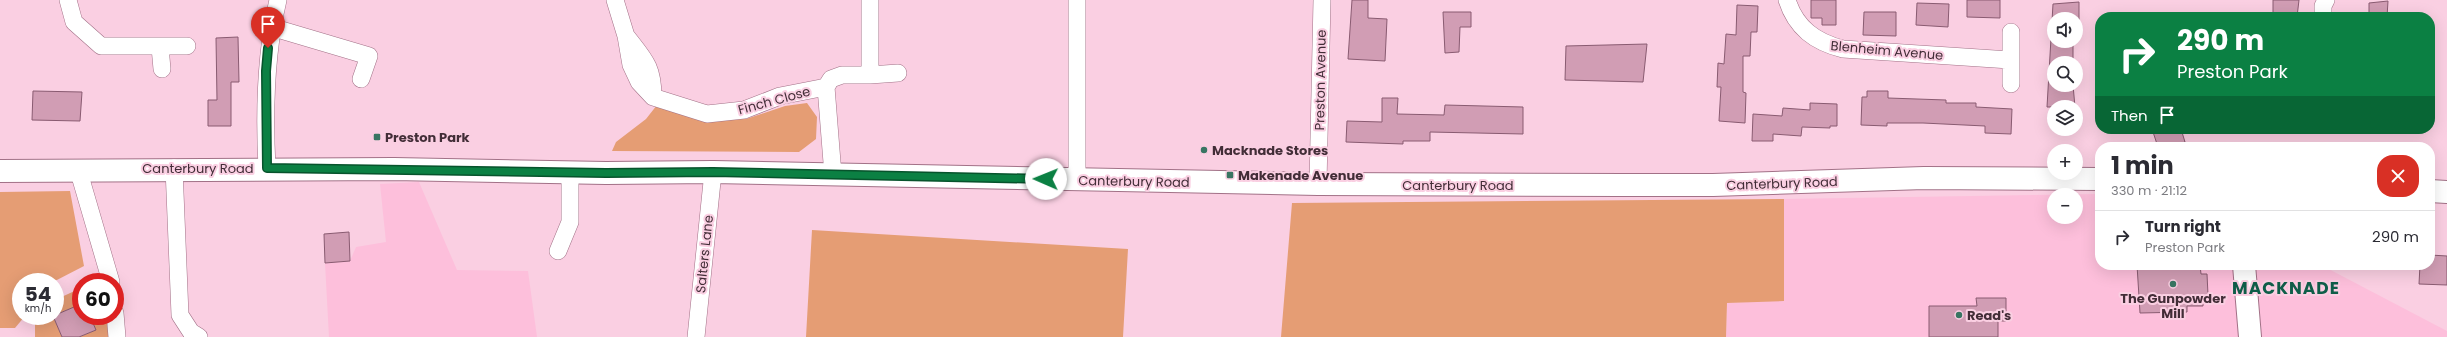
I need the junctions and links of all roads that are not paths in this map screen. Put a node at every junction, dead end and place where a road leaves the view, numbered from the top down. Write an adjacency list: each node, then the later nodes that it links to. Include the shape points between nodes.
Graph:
1 (68, 0): 13 (street, via 74,22 100,46)
2 (278, 0): 10 (street)
3 (615, 0): 20 (street, Finch Close, via 626,36 642,56 653,76 653,97 707,114 744,110 780,96)
4 (870, 0): 17 (street)
5 (1077, 0): 29 (street)
6 (1322, 0): 30 (street, Preston Avenue)
7 (1787, 0): 14 (street, Blenheim Avenue, via 1792,15 1808,34 1823,44 1843,49)
8 (2326, 0): 9 (street)
9 (2323, 12)
10 (271, 27): 18 (street, via 369,56); 22 (street, via 266,71)
11 (2011, 32): 14 (street)
12 (187, 46): 13 (street)
13 (160, 47): 15 (street)
14 (2010, 60): 19 (street)
15 (162, 69)
16 (898, 73): 17 (street)
17 (870, 75): 20 (street, via 842,75 830,79)
18 (361, 79)
19 (2010, 84)
20 (826, 86): 27 (street)
21 (174, 168): 22 (main road, Canterbury Road); 23 (main road, Canterbury Road); 38 (street, via 180,316 190,332)
22 (267, 168): 25 (main road, Canterbury Road)
23 (78, 169): 24 (main road, Canterbury Road); 35 (street)
24 (0, 171)
25 (570, 172): 26 (main road, Canterbury Road); 33 (street, via 570,222)
26 (713, 172): 27 (main road, Canterbury Road); 39 (street, Salters Lane)
27 (833, 175): 29 (main road, Canterbury Road)
28 (2095, 179): 30 (main road, Canterbury Road, via 1924,178 1706,185)
29 (1077, 180): 30 (main road, Canterbury Road)
30 (1318, 184)
31 (2435, 191): 32 (main road)
32 (2447, 192)
33 (558, 251)
34 (2244, 270): 40 (main road)
35 (108, 273)
36 (116, 325): 37 (street)
37 (117, 337)
38 (199, 337)
39 (696, 337)
40 (2250, 337)

